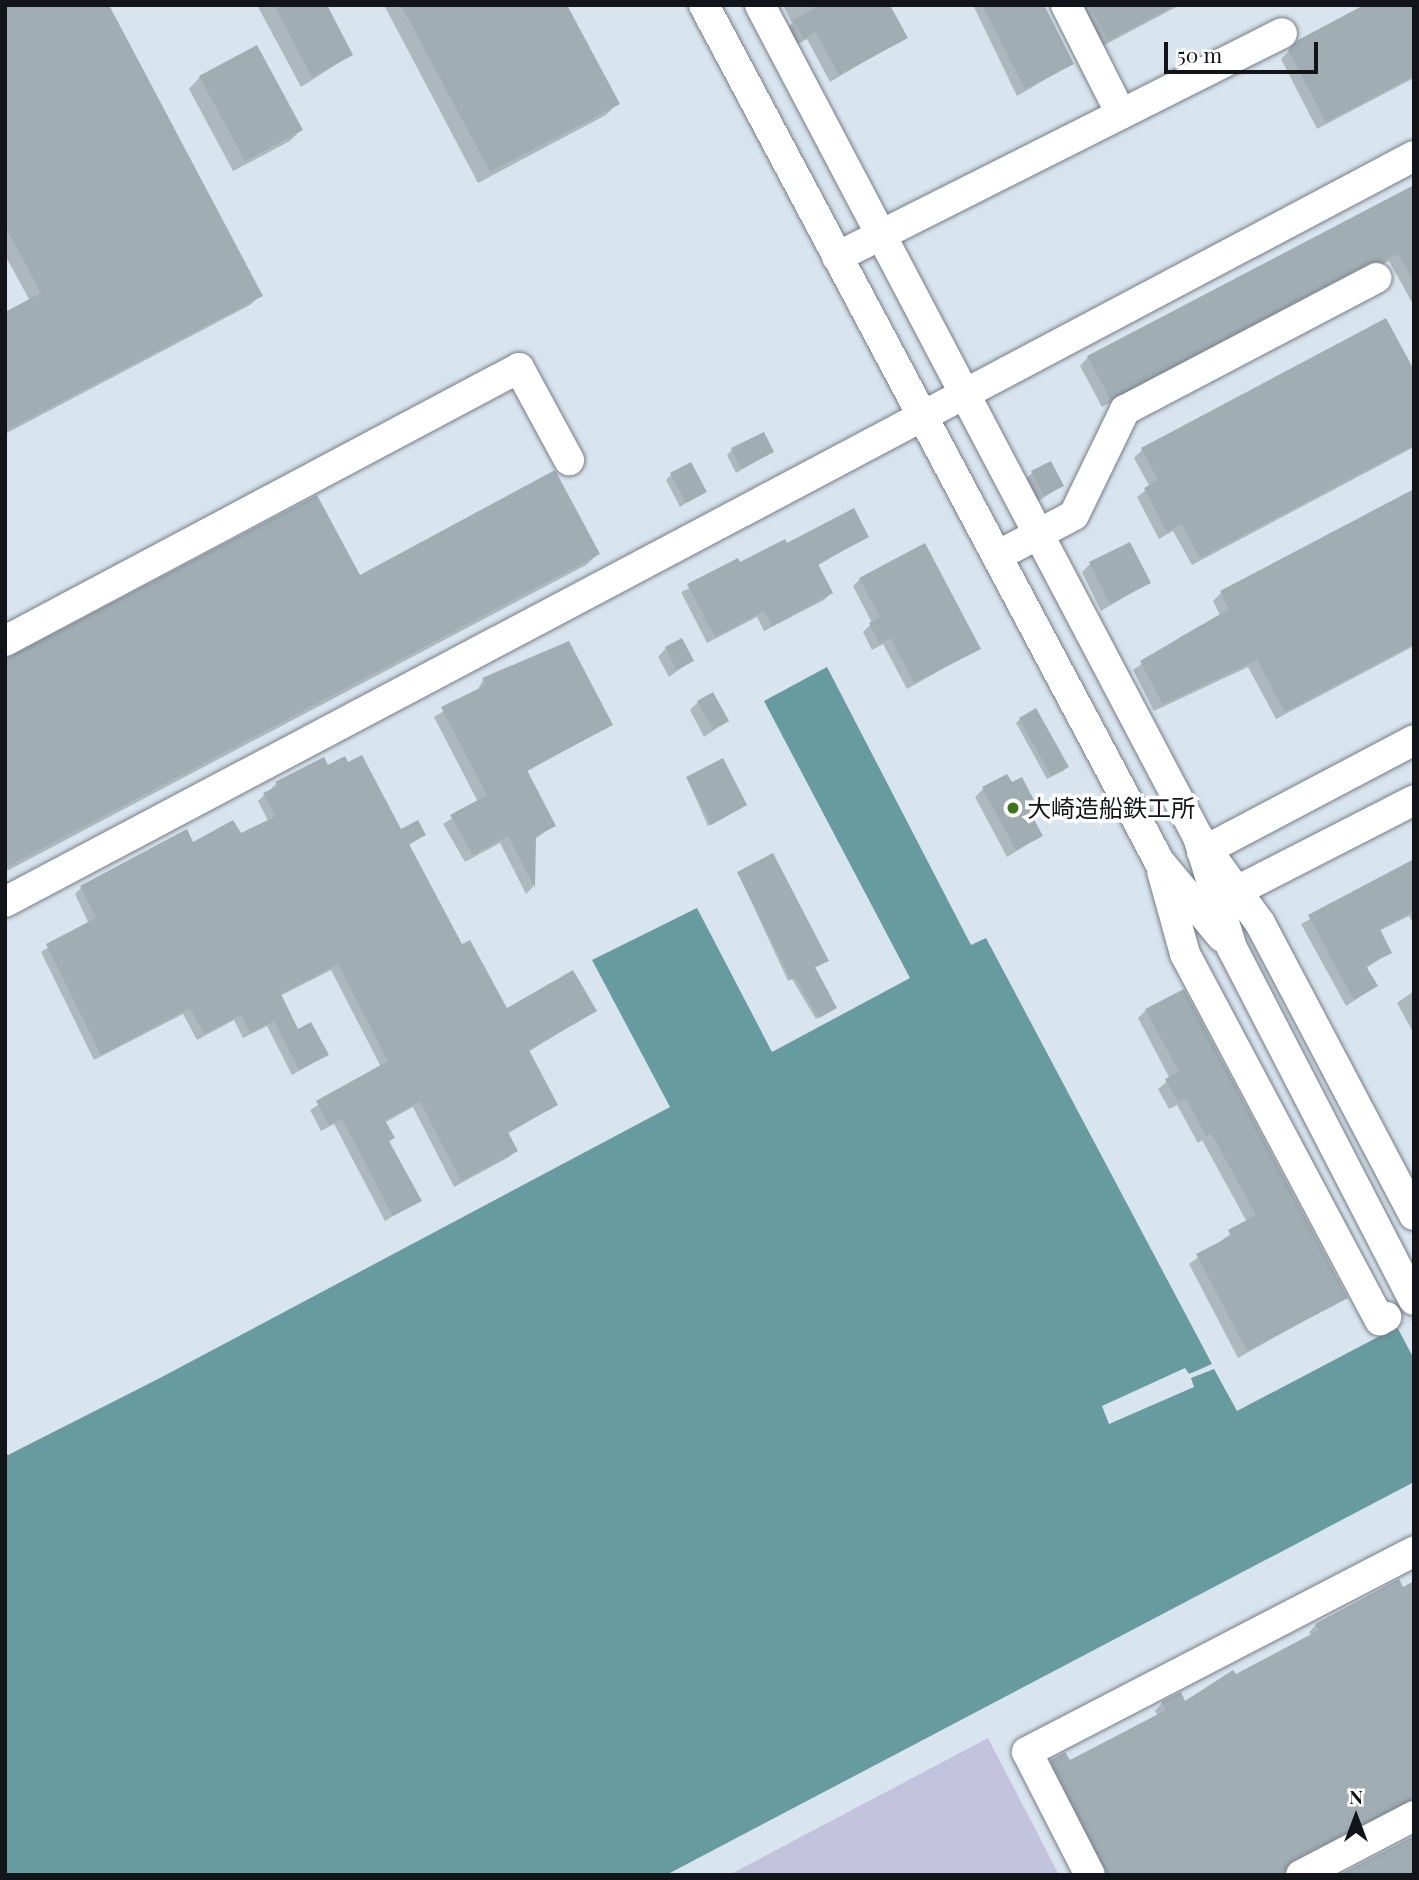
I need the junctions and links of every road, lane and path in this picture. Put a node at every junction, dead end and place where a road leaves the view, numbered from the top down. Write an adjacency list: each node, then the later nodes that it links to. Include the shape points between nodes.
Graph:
1 (704, 5): 8 (street)
2 (760, 5): 7 (street)
3 (1066, 5): 5 (street)
4 (1282, 33): 5 (street)
5 (1121, 114): 7 (street)
6 (1414, 156): 10 (street)
7 (881, 235): 8 (street); 10 (street)
8 (838, 257): 11 (street)
9 (1376, 278): 13 (street, via 1125,410 1074,515)
10 (965, 395): 11 (street); 13 (street)
11 (923, 418): 14 (street); 21 (street)
12 (569, 460): 15 (street, via 519,368)
13 (1039, 534): 14 (street); 18 (street)
14 (997, 556): 19 (street)
15 (5, 641)
16 (1414, 740): 18 (street)
17 (1414, 800): 20 (street)
18 (1203, 846): 20 (street)
19 (1159, 861): 20 (street); 24 (street, via 1185,954 1380,1320)
20 (1218, 900): 22 (street, via 1260,923); 23 (street, via 1232,948)
21 (5, 902)
22 (1414, 1215)
23 (1414, 1300)
24 (1387, 1317)
25 (1414, 1551): 27 (street, via 1027,1752)
26 (1414, 1816): 28 (street)
27 (1090, 1875)
28 (1301, 1875)

